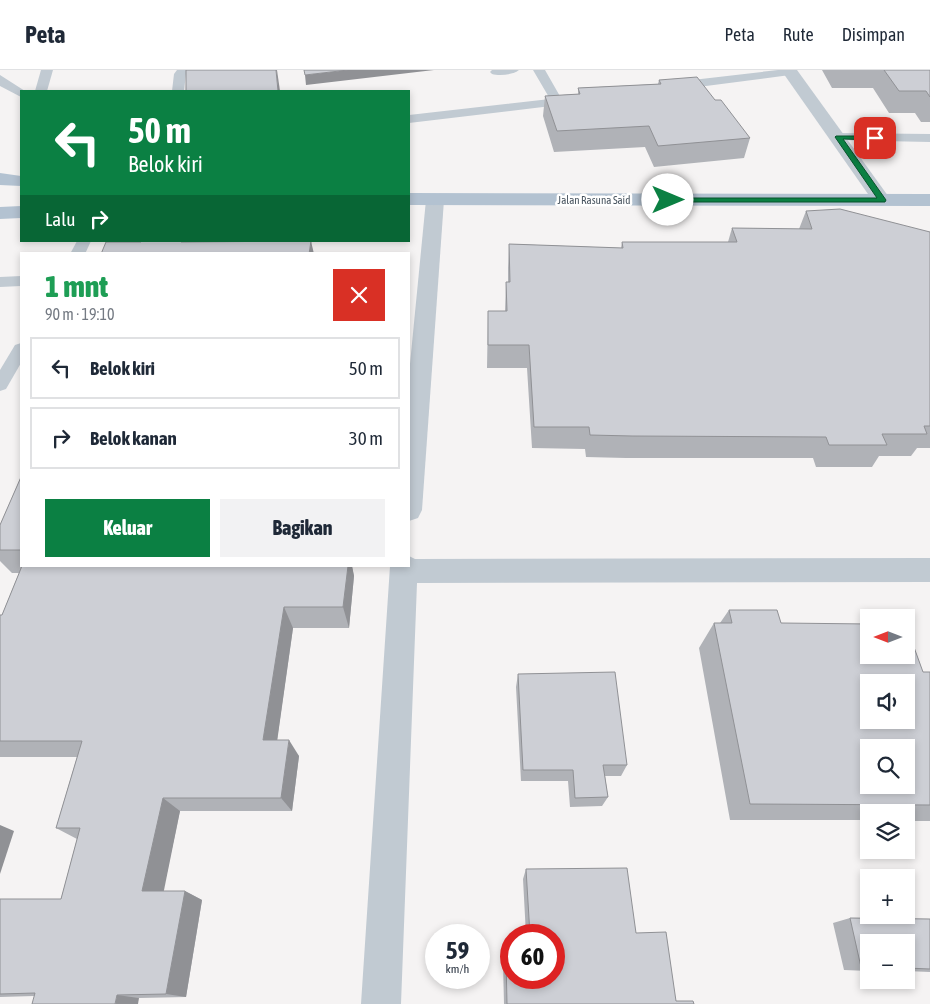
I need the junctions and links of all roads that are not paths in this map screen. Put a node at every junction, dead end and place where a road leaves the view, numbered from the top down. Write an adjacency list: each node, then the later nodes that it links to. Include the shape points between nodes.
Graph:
1 (1, 70): 8 (lane)
2 (47, 70): 10 (lane)
3 (183, 70): 11 (lane)
4 (513, 70): 7 (lane)
5 (540, 70): 14 (lane)
6 (789, 71): 9 (lane); 16 (street)
7 (496, 72)
8 (0, 77): 12 (lane)
9 (664, 88)
10 (41, 90)
11 (178, 90)
12 (20, 93)
13 (586, 98): 14 (lane)
14 (557, 102): 15 (lane)
15 (410, 119)
16 (838, 137): 17 (lane); 22 (street)
17 (930, 138)
18 (0, 179): 19 (main road)
19 (20, 181)
20 (410, 199): 21 (main road, Jalan Rasuna Said)
21 (435, 200): 22 (main road, Jalan Rasuna Said); 30 (street)
22 (882, 200): 23 (main road, Jalan Rasuna Said)
23 (930, 200)
24 (20, 212): 25 (main road)
25 (0, 213)
26 (20, 281): 27 (lane)
27 (0, 282)
28 (20, 351): 29 (lane)
29 (0, 385)
30 (410, 498)
31 (404, 569): 32 (street); 33 (street)
32 (930, 570)
33 (381, 1004)

